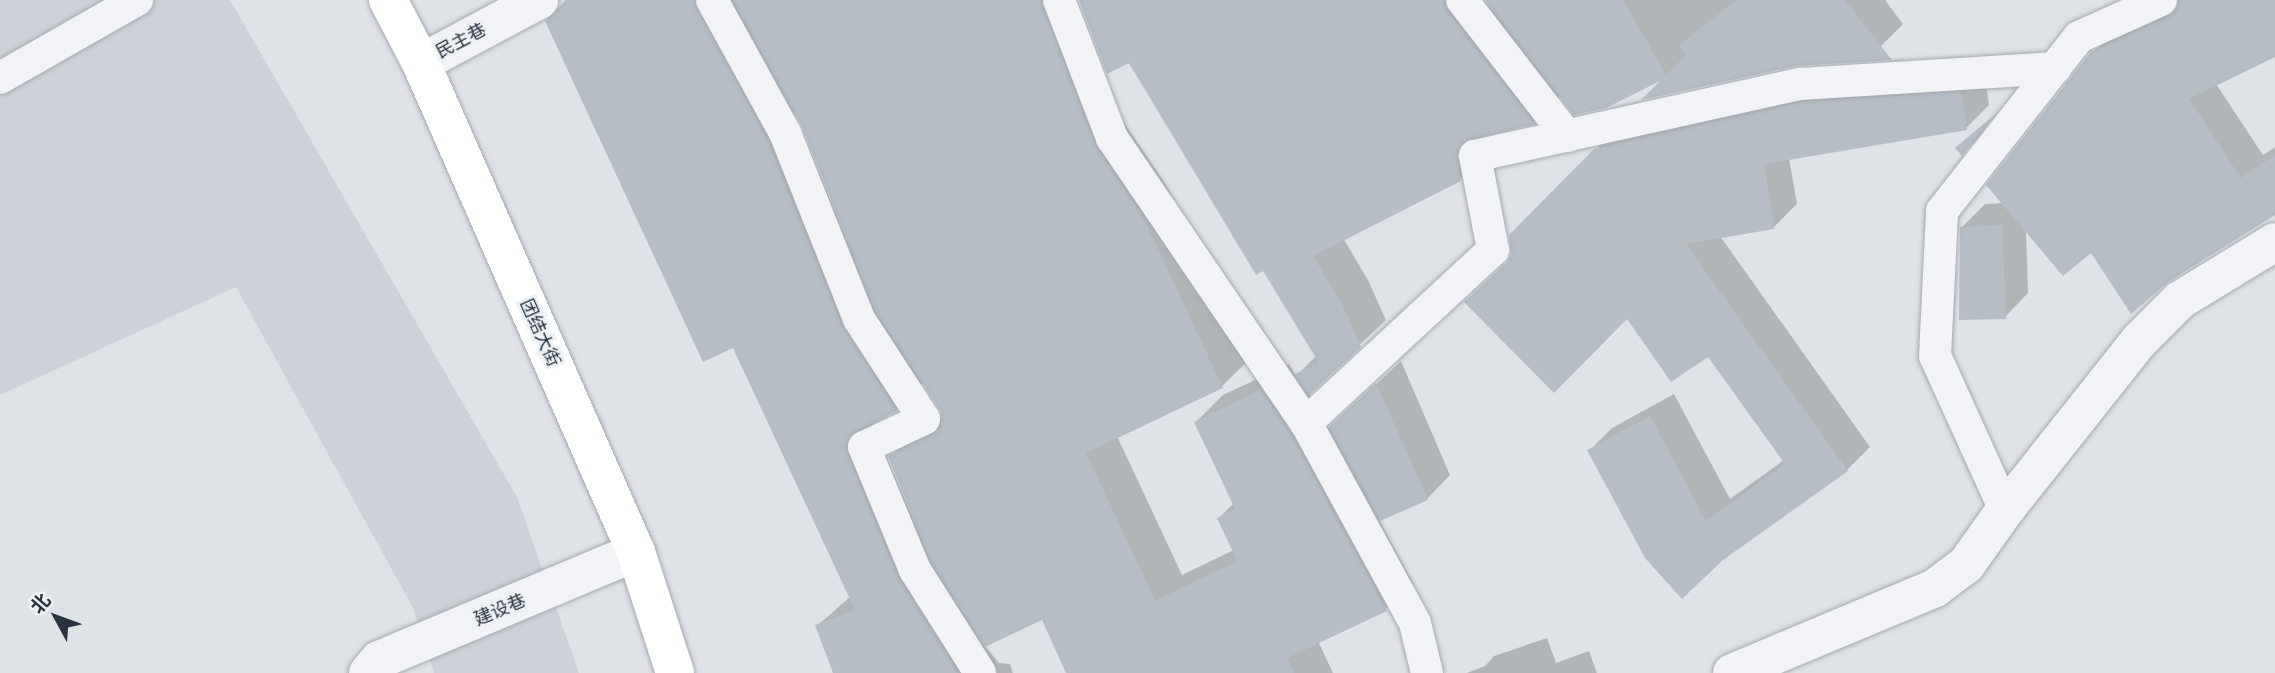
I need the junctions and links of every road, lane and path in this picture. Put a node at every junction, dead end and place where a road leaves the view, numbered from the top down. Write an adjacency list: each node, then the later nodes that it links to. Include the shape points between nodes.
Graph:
1 (137, 0): 10 (lane)
2 (388, 0): 8 (main road, 团结大街)
3 (539, 0): 8 (street, 民主巷)
4 (712, 0): 18 (lane, via 785,133 859,319 924,419 864,447 915,570)
5 (1059, 0): 13 (lane, via 1112,138)
6 (1462, 0): 11 (lane)
7 (2161, 0): 9 (lane, via 2079,37)
8 (421, 63): 15 (main road, 团结大街)
9 (2055, 68): 11 (lane, via 1800,84); 14 (lane, via 1942,211 1935,356)
10 (0, 78)
11 (1567, 136): 13 (lane, via 1475,156 1493,250)
12 (2275, 242): 14 (street, via 2180,300 2147,332)
13 (1306, 423): 19 (lane, via 1415,623)
14 (2005, 510): 20 (street, via 1966,565 1935,588)
15 (636, 552): 16 (street, 建设巷, via 379,660); 17 (main road, 团结大街)
16 (368, 673)
17 (675, 673)
18 (980, 673)
19 (1427, 673)
20 (1732, 673)

